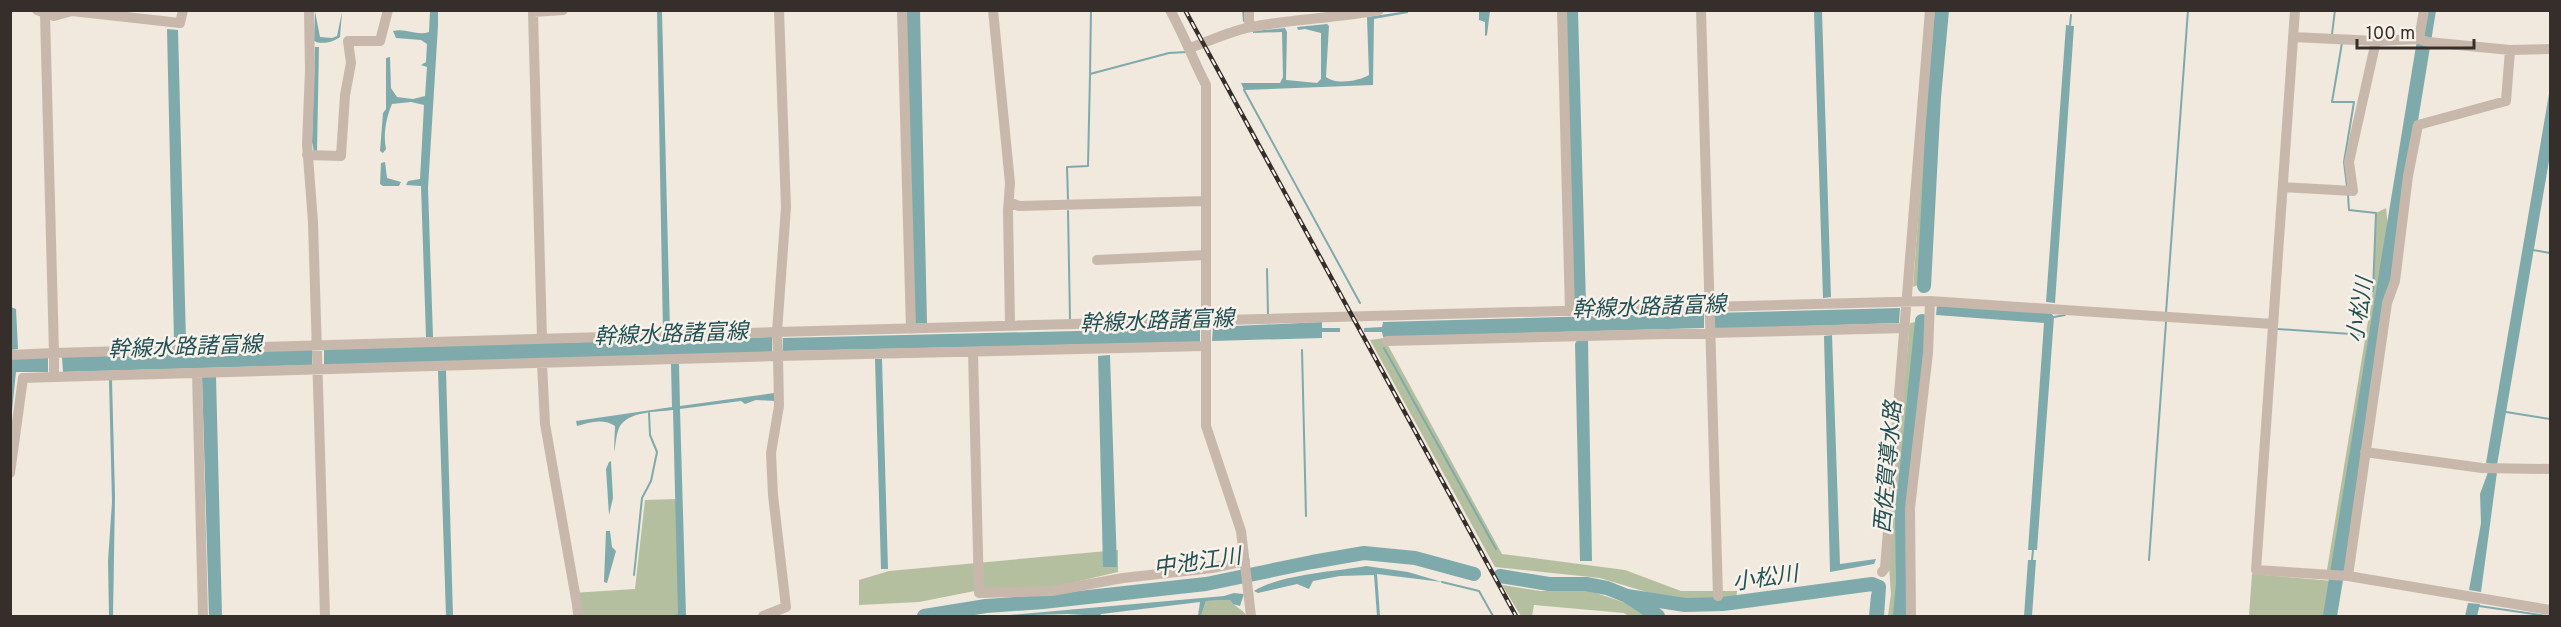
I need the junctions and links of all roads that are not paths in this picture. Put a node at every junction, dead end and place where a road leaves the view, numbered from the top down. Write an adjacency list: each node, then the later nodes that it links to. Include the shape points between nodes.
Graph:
1 (183, 10): 16 (street, via 180,23 72,11 54,16)
2 (309, 10): 24 (street)
3 (388, 10): 24 (street, via 380,41 348,41 351,63 341,156)
4 (563, 10): 40 (street, via 533,12)
5 (778, 10): 42 (street, via 786,207)
6 (902, 10): 37 (street)
7 (993, 10): 27 (street)
8 (1170, 10): 23 (street)
9 (1249, 10): 17 (street)
10 (1379, 10): 17 (street)
11 (1562, 10): 32 (street)
12 (1701, 10): 33 (street)
13 (1930, 10): 31 (street)
14 (2295, 10): 18 (street)
15 (2424, 10): 20 (street)
16 (41, 12): 47 (street)
17 (1249, 27): 23 (street, via 1209,39)
18 (2293, 36): 19 (street); 25 (street)
19 (2376, 41): 20 (street); 25 (street, via 2349,162 2353,191)
20 (2423, 41): 22 (street)
21 (2550, 49): 22 (street)
22 (2510, 50): 49 (street, via 2506,101 2418,125)
23 (1191, 52): 26 (street, via 1206,85)
24 (307, 155): 45 (street)
25 (2283, 187): 34 (street)
26 (1206, 201): 27 (street, via 1018,206); 28 (street)
27 (1011, 203): 35 (street)
28 (1206, 255): 29 (street); 39 (street)
29 (1097, 260)
30 (1930, 301): 31 (street); 34 (street); 63 (street, via 1928,353 1910,508)
31 (1908, 302): 33 (street); 36 (street)
32 (1569, 311): 33 (street); 39 (street)
33 (1709, 311): 38 (street)
34 (2273, 324): 54 (street, via 2256,570)
35 (1011, 325): 37 (street); 39 (street)
36 (1906, 328): 38 (street); 53 (street)
37 (910, 329): 42 (street)
38 (1710, 330): 41 (street); 55 (street)
39 (1205, 333): 43 (street); 52 (street, via 1206,426 1238,517)
40 (542, 338): 42 (street); 45 (street)
41 (1387, 341)
42 (777, 344): 43 (street); 46 (street); 57 (street, via 778,417 771,453 786,607)
43 (973, 352): 52 (street, via 979,593 1052,591)
44 (10, 355): 47 (street)
45 (318, 357): 46 (street); 47 (street); 48 (street); 59 (street)
46 (542, 363): 60 (street, via 545,424)
47 (54, 365): 48 (street); 51 (street, via 23,378)
48 (197, 373): 58 (street)
49 (2366, 452): 50 (street, via 2492,469); 54 (street)
50 (2550, 469)
51 (10, 473)
52 (1245, 561): 62 (street)
53 (1882, 572)
54 (2348, 576): 56 (street)
55 (1718, 596)
56 (2550, 609)
57 (780, 613): 61 (street)
58 (203, 616)
59 (325, 616)
60 (579, 616)
61 (763, 616)
62 (1251, 616)
63 (1911, 616)

